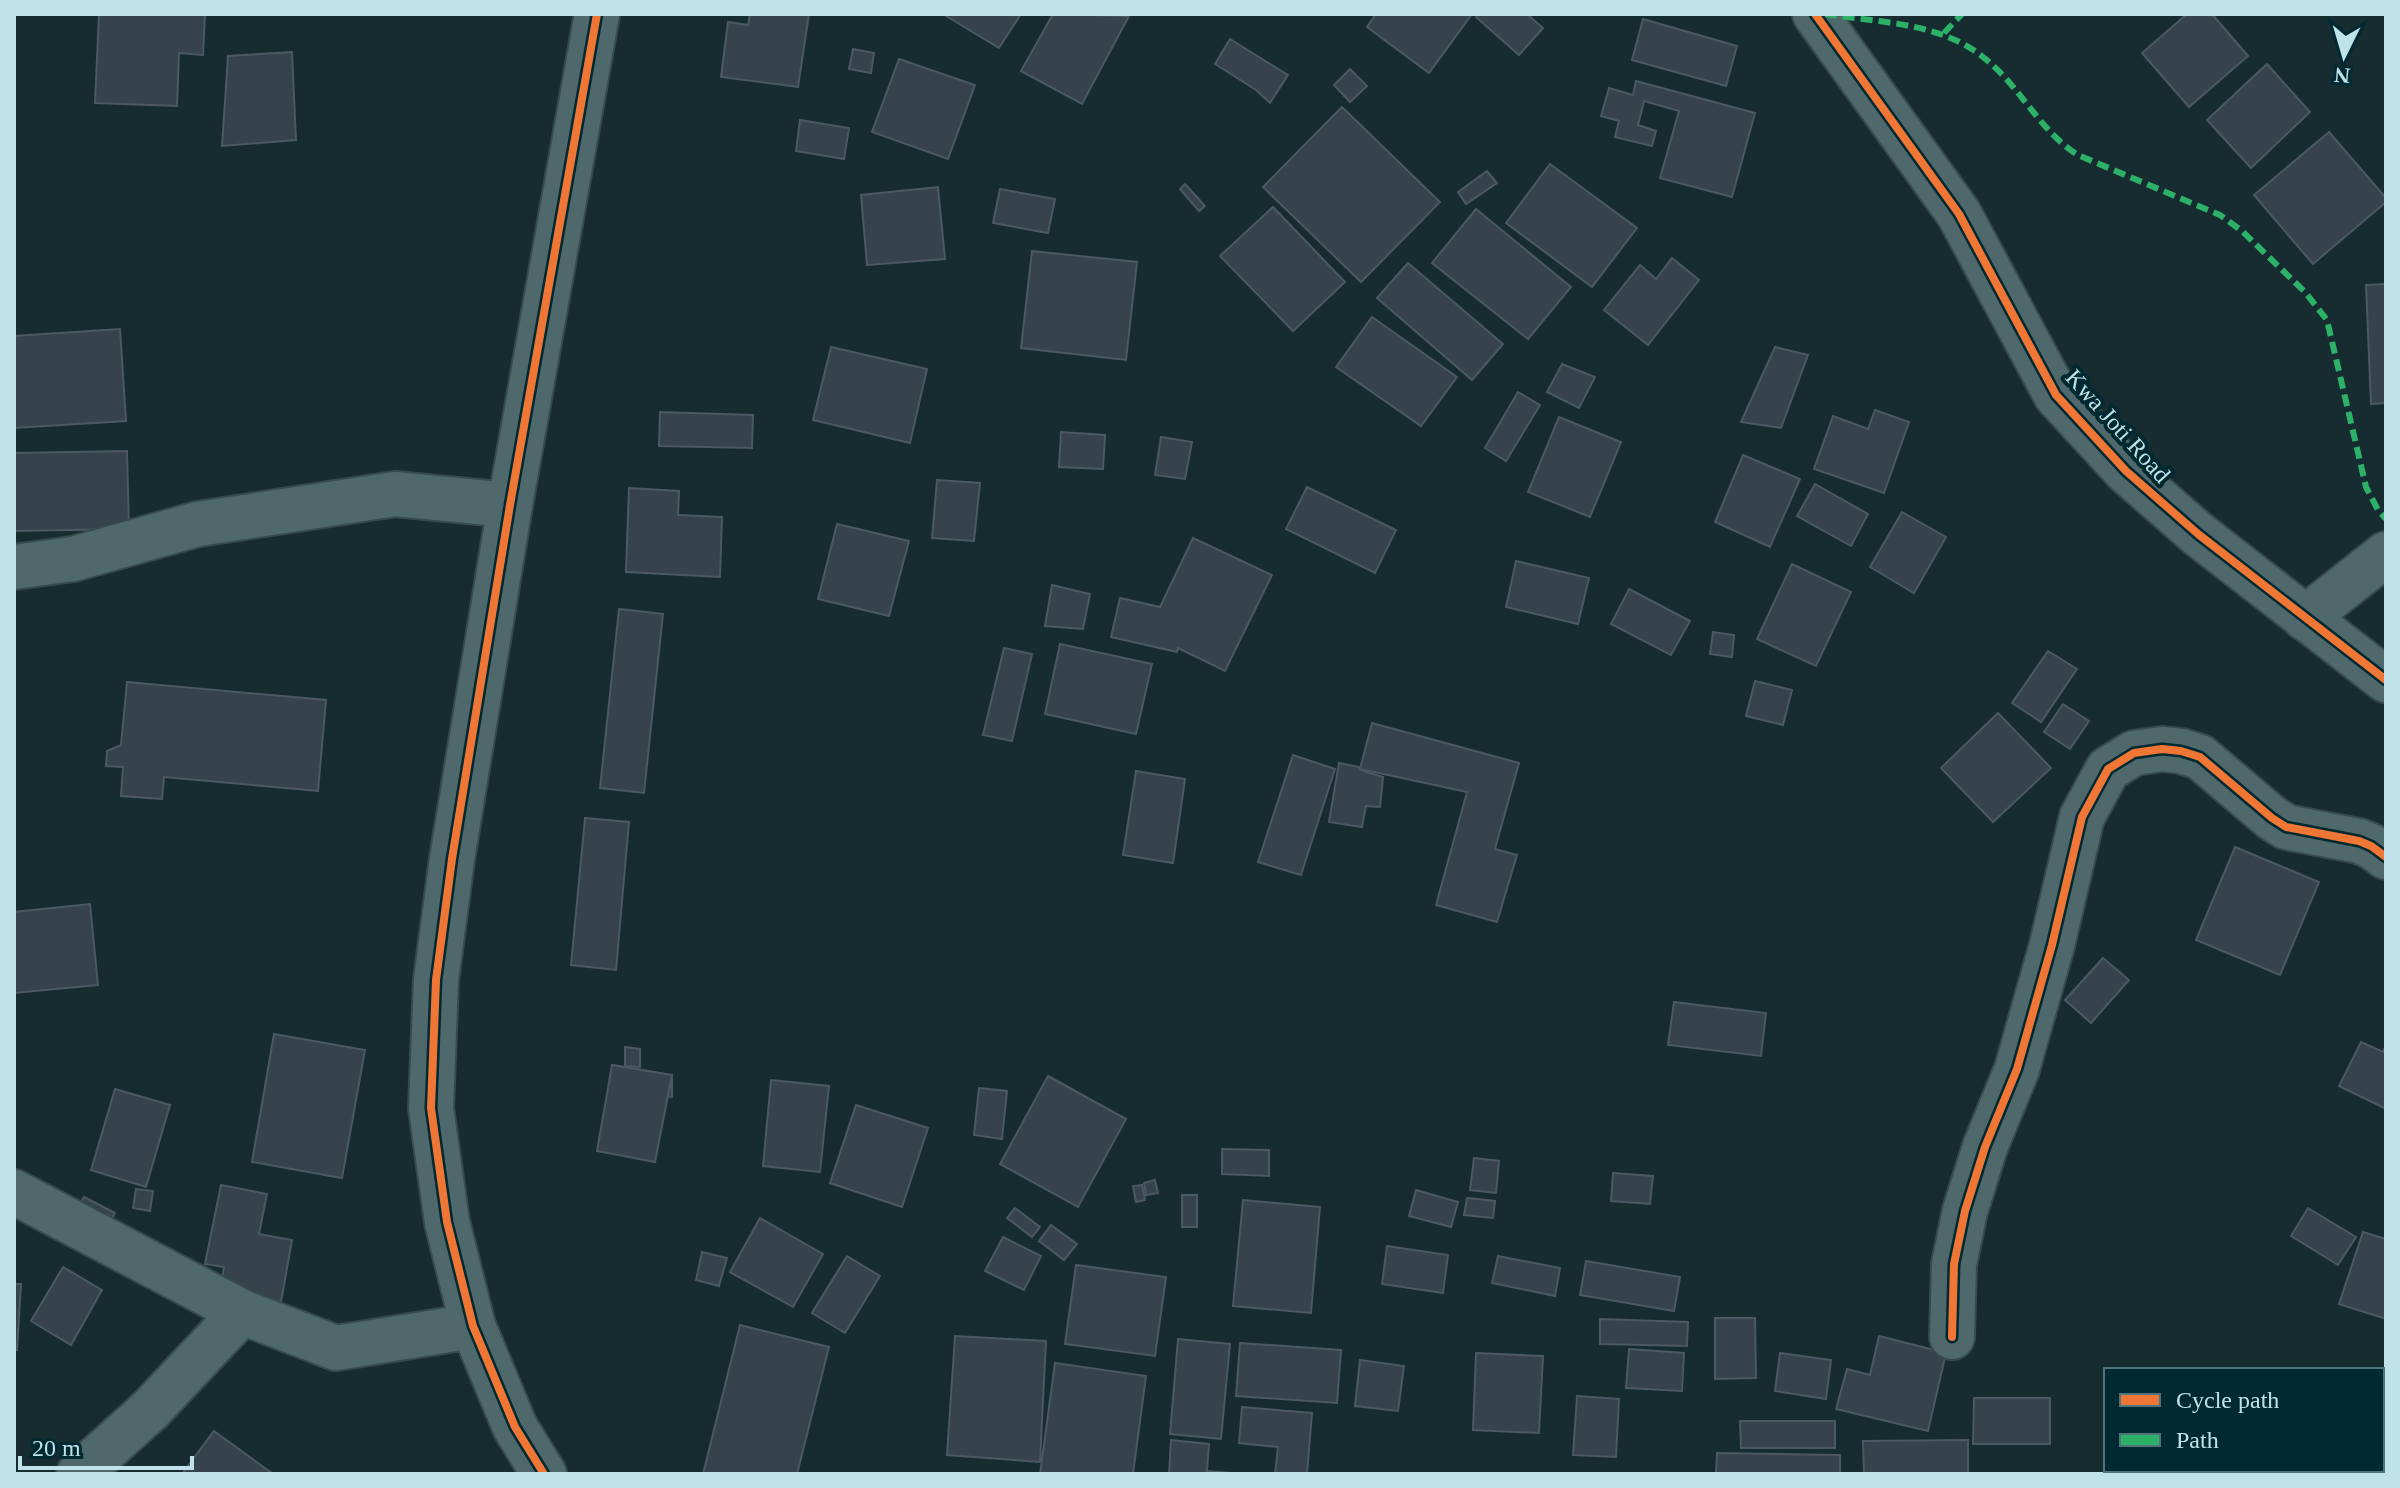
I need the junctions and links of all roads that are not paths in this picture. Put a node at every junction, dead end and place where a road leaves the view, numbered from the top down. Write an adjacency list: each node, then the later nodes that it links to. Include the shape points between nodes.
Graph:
1 (597, 14): 3 (street)
2 (1815, 14): 6 (street, Kwa Joti Road, via 1959,214 2056,395 2126,471)
3 (510, 505): 5 (street, via 395,494 198,524 73,559); 11 (street, via 436,980 431,1108 447,1222)
4 (2386, 554): 6 (street)
5 (14, 567)
6 (2305, 618): 7 (street, Kwa Joti Road)
7 (2386, 680)
8 (2386, 857): 12 (street, via 2359,841 2286,827 2200,757 2162,749 2134,753 2108,769 2082,817 2017,1069 1965,1211 1954,1264)
9 (14, 1192): 10 (street)
10 (242, 1312): 11 (street, via 336,1348); 13 (street, via 150,1410)
11 (473, 1326): 14 (street, via 515,1427)
12 (1952, 1337)
13 (79, 1474)
14 (544, 1474)

